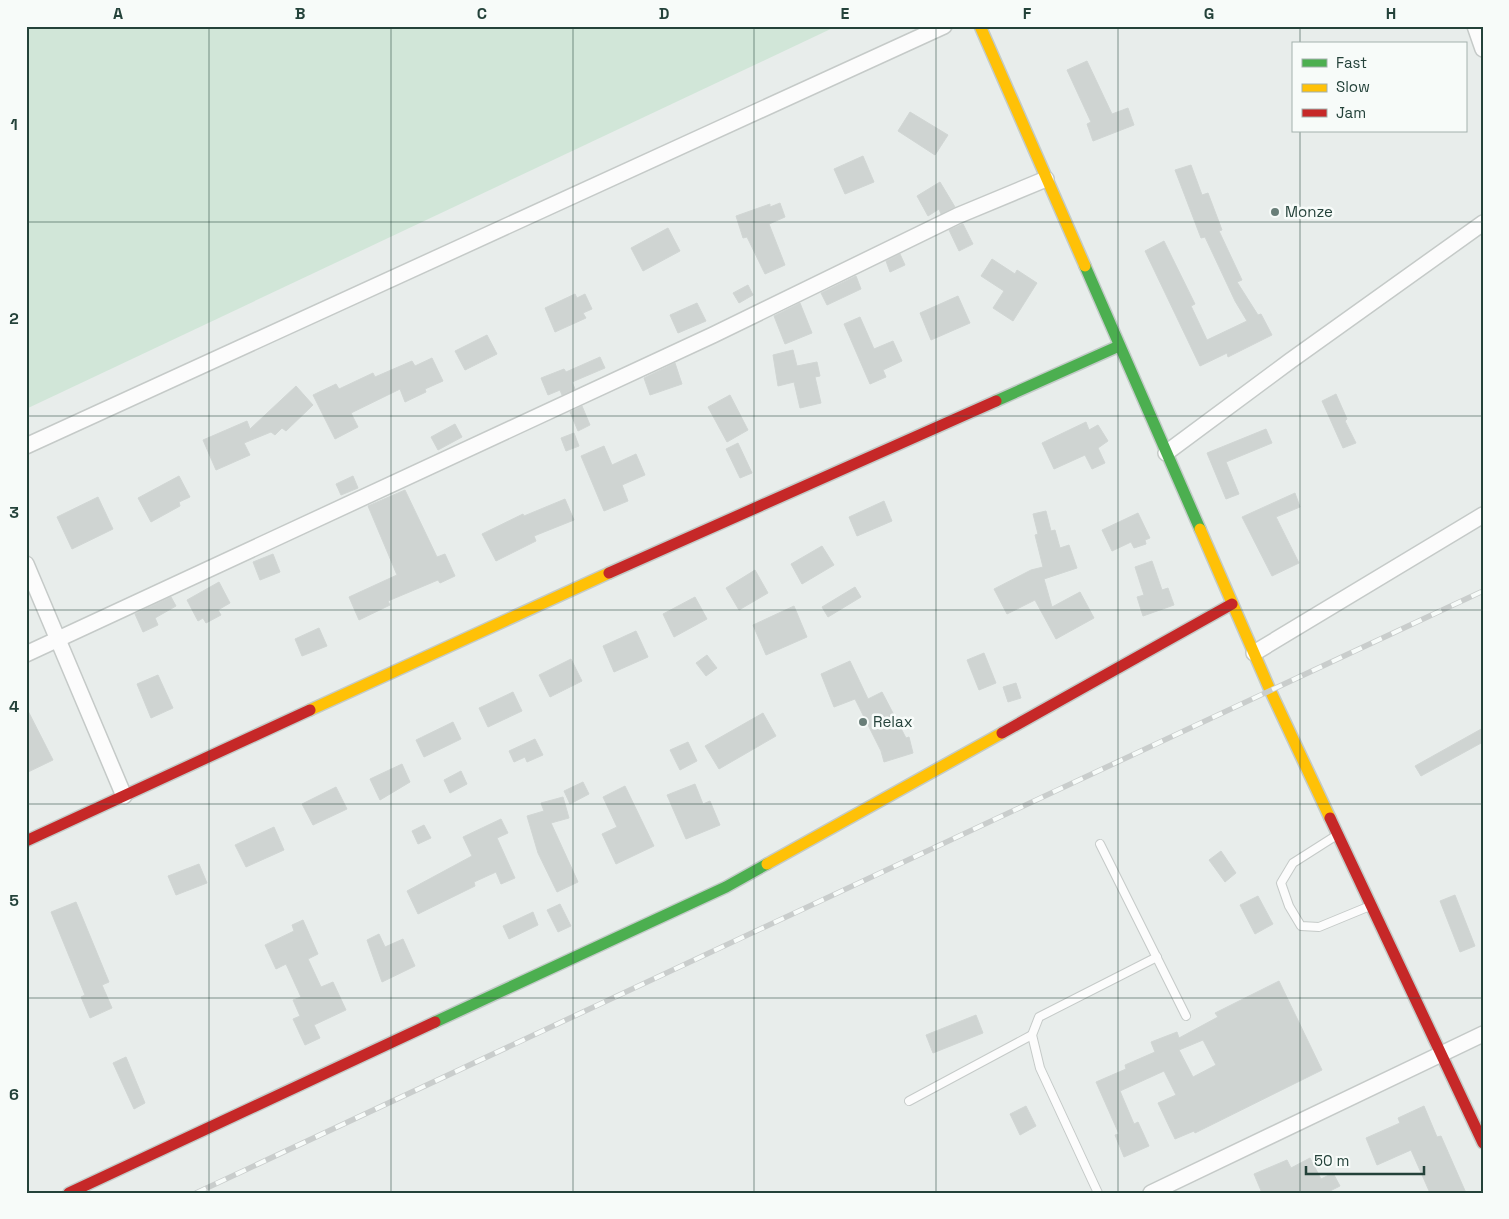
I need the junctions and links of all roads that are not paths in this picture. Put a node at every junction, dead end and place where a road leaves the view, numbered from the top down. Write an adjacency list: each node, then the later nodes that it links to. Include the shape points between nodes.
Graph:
1 (944, 26): 8 (street)
2 (980, 26): 5 (street)
3 (1475, 26): 4 (street)
4 (1483, 49)
5 (1046, 179): 7 (street); 13 (street, via 957,216 713,334)
6 (1483, 223): 9 (street)
7 (1119, 346): 9 (street); 16 (street, via 492,626)
8 (26, 446)
9 (1166, 453): 12 (street)
10 (1483, 515): 14 (street)
11 (26, 564): 13 (street)
12 (1232, 604): 14 (street); 28 (street, via 726,888)
13 (58, 639): 15 (street); 16 (street)
14 (1254, 653): 17 (street)
15 (26, 654)
16 (124, 796): 18 (street)
17 (1338, 834): 20 (street); 20 (lane, via 1293,863 1282,883 1288,906 1302,926 1319,928)
18 (26, 842)
19 (1100, 844): 21 (lane)
20 (1372, 905): 25 (street)
21 (1158, 957): 22 (lane); 24 (lane, via 1039,1017)
22 (1186, 1016)
23 (1483, 1034): 25 (street)
24 (1032, 1035): 26 (lane); 29 (lane, via 1040,1068)
25 (1442, 1052): 27 (street); 30 (street)
26 (908, 1101)
27 (1483, 1143)
28 (69, 1193)
29 (1098, 1193)
30 (1151, 1193)

